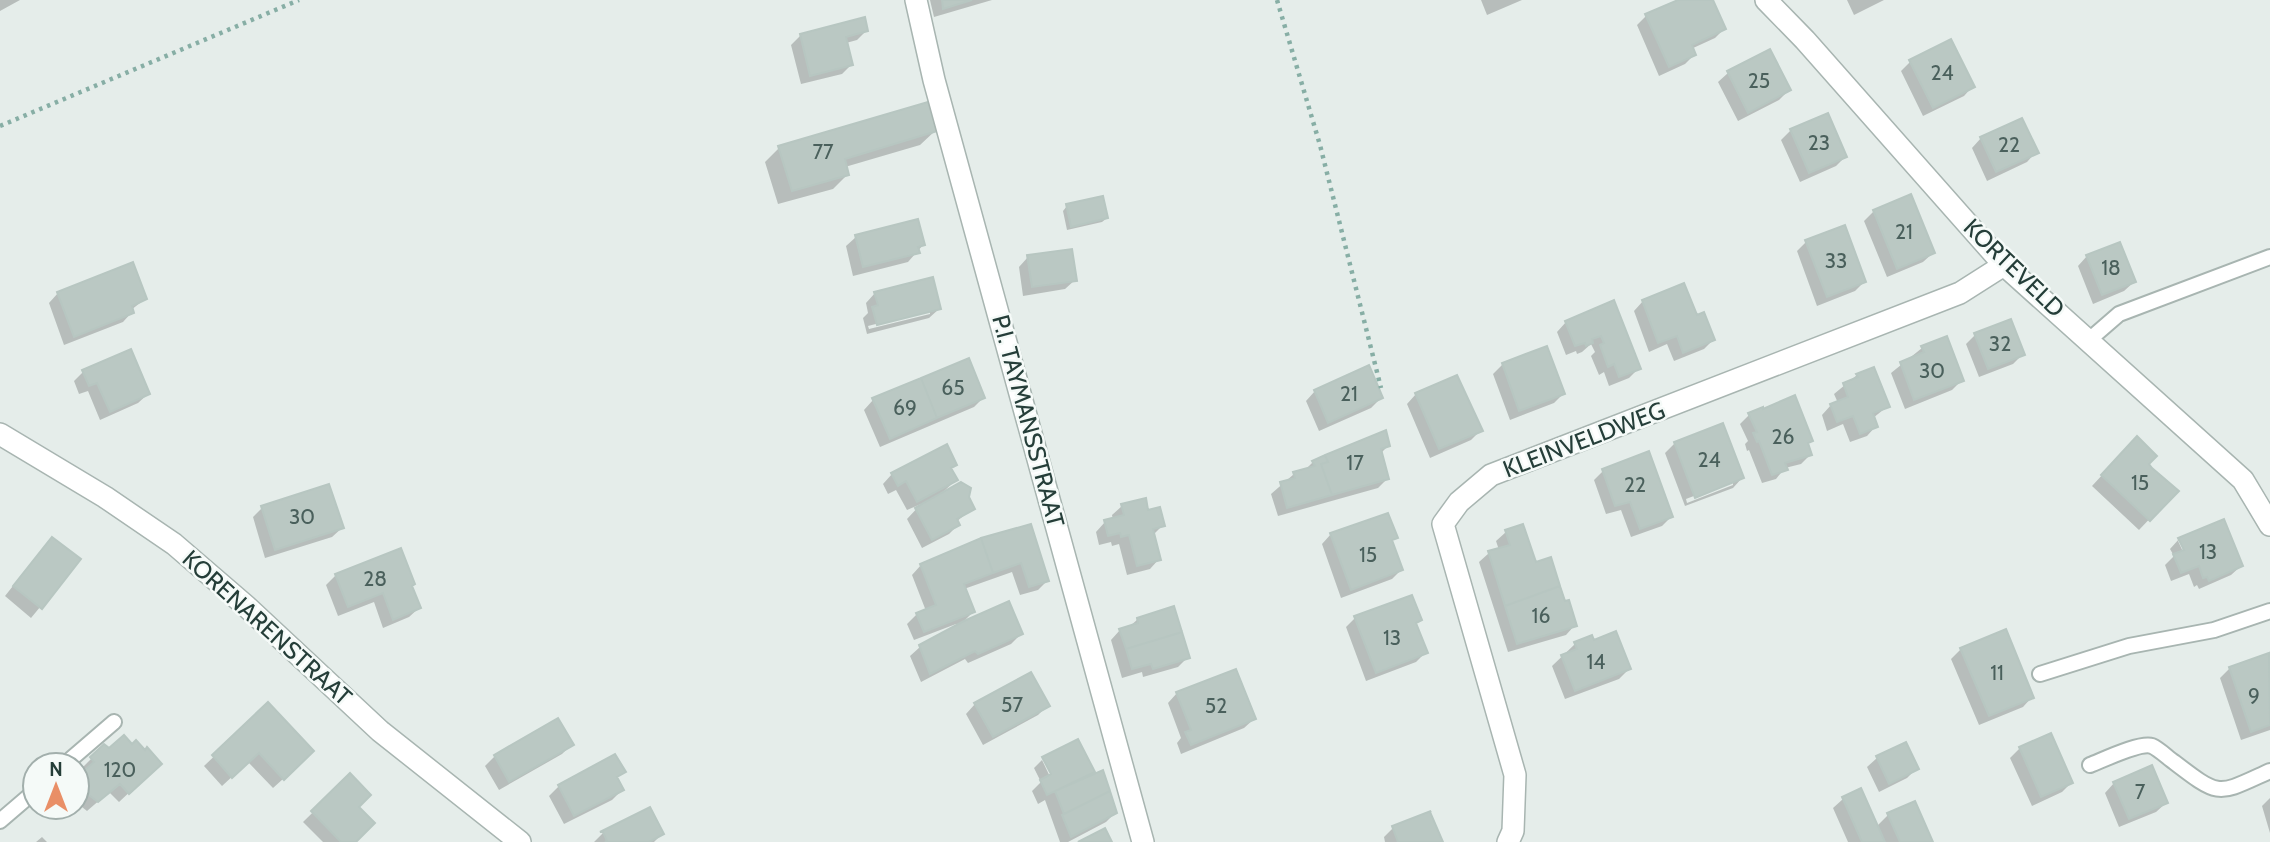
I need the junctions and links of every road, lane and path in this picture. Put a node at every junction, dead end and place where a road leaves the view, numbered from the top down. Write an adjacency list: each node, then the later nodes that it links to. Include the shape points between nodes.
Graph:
1 (299, 0): 5 (path)
2 (916, 0): 21 (street, P.I. TAYMANSSTRAAT)
3 (1277, 0): 9 (path, via 1320,145)
4 (1766, 0): 7 (street, KORTEVELD)
5 (0, 126)
6 (2270, 257): 8 (lane, via 2119,314)
7 (2004, 265): 8 (street, KORTEVELD); 22 (street, KLEINVELDWEG, via 1960,293 1491,475 1459,502 1443,524 1515,775 1513,831)
8 (2089, 340): 11 (street, KORTEVELD, via 2243,480)
9 (1381, 388)
10 (0, 434): 20 (street, KORENARENSTRAAT, via 174,544 380,731)
11 (2270, 526)
12 (2270, 611): 13 (lane, via 2214,630 2129,646)
13 (2040, 674)
14 (114, 722): 15 (lane)
15 (80, 751)
16 (2090, 765): 17 (lane, via 2152,746 2204,785 2220,790)
17 (2270, 771)
18 (21, 802): 19 (lane)
19 (0, 821)
20 (520, 842)
21 (1143, 842)
22 (1508, 842)

